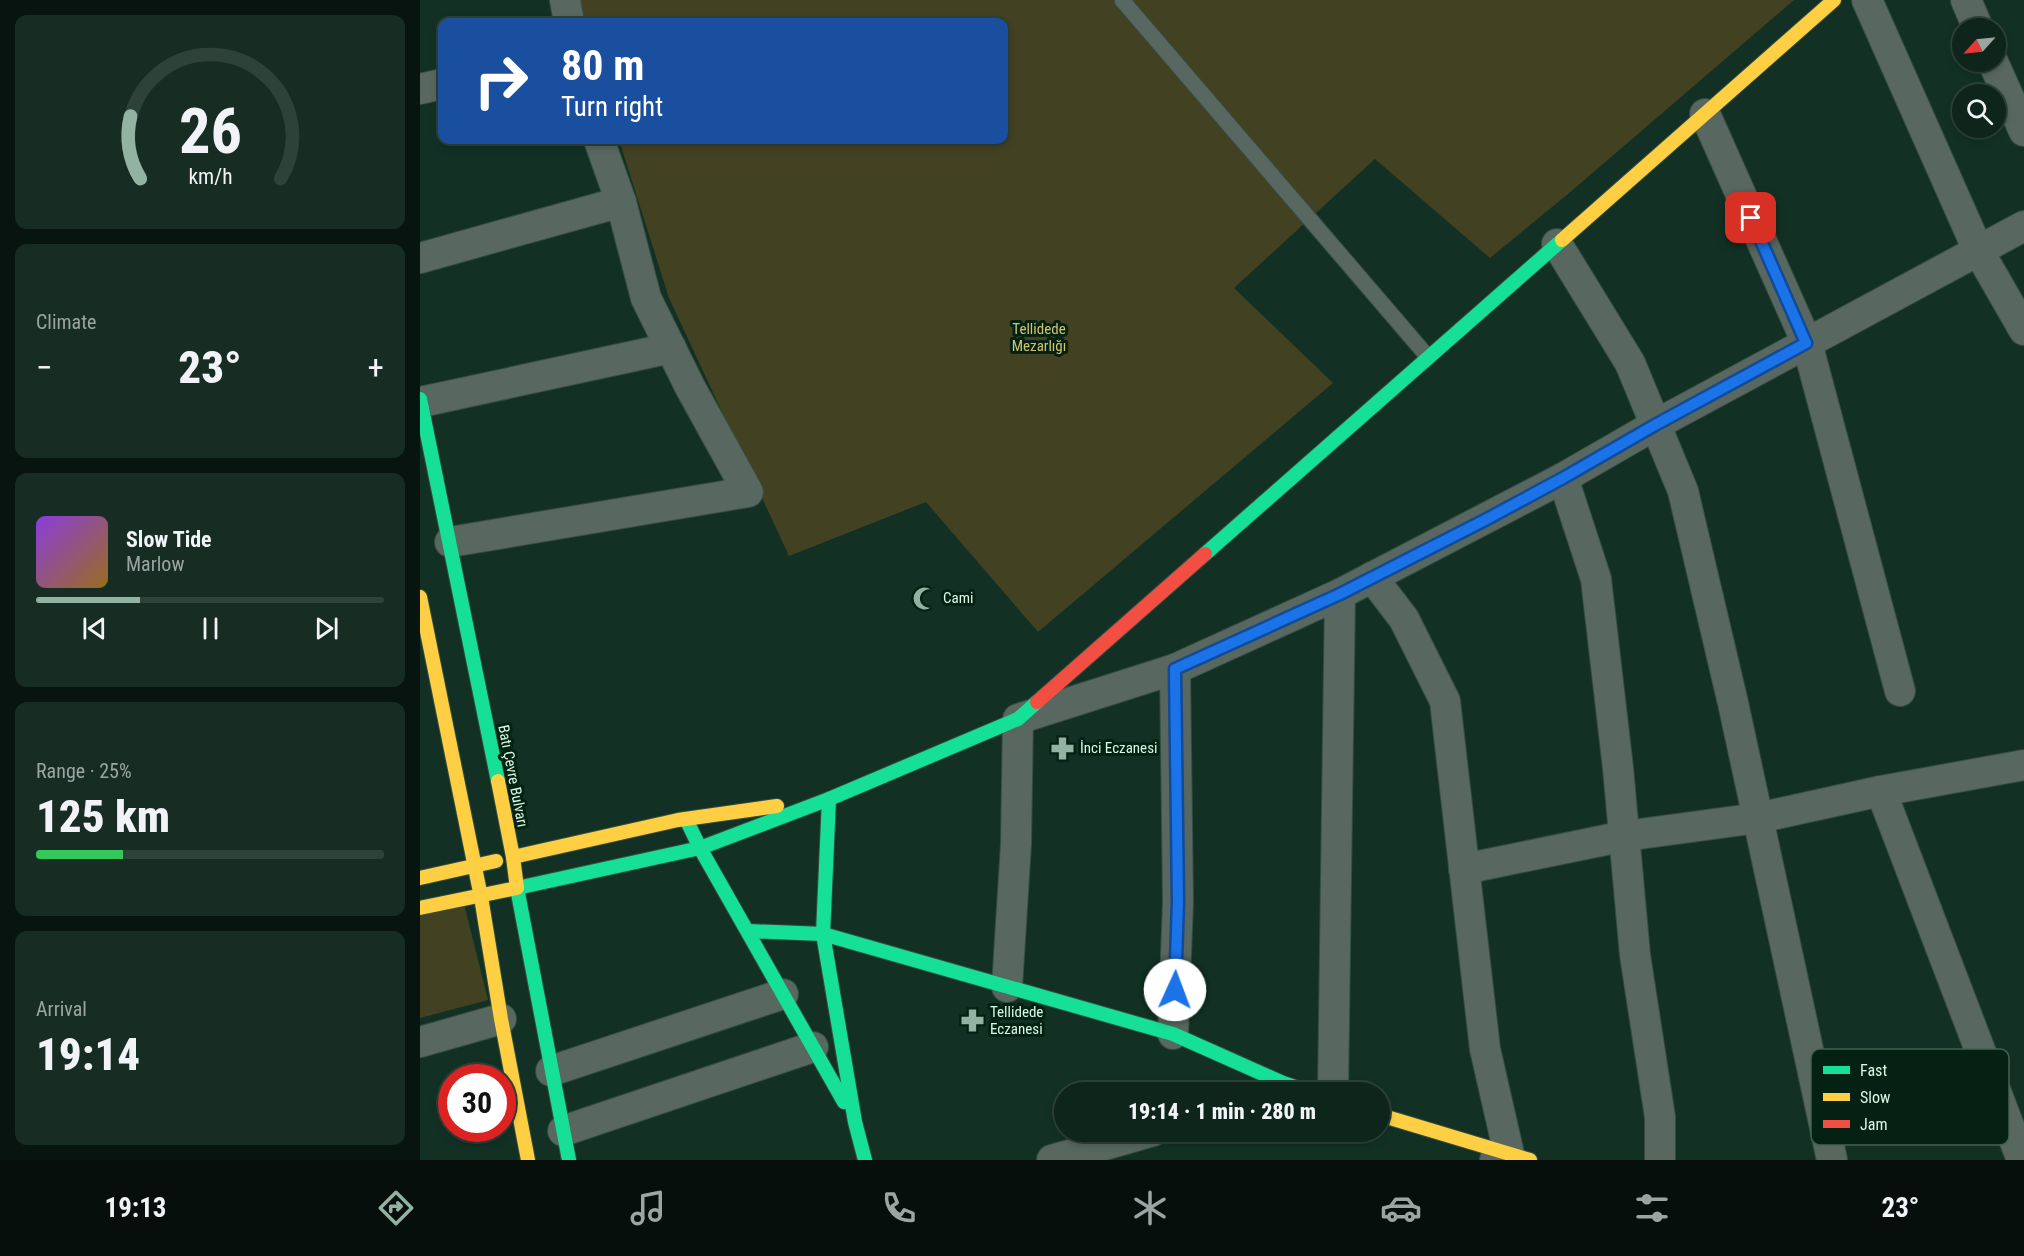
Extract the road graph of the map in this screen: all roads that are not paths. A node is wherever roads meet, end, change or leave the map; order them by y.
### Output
1 (565, 0) edge
2 (1122, 0) edge
3 (1834, 0) edge
4 (1867, 0) edge
5 (1966, 0) edge
6 (568, 18) edge
7 (1974, 18) edge
8 (1997, 72) edge
9 (438, 85) edge
10 (420, 89) edge
11 (1705, 114) junction
12 (2024, 131) edge
13 (600, 144) edge
14 (621, 202) junction
15 (2024, 226) edge
16 (1557, 244) junction
17 (1978, 250) junction
18 (420, 258) edge
19 (2024, 330) edge
20 (1806, 343) junction
21 (671, 348) junction
22 (1428, 357) junction
23 (420, 400) edge
24 (1655, 425) junction
25 (1563, 478) junction
26 (450, 542) junction
27 (1372, 578) junction
28 (1340, 594) junction
29 (420, 597) edge
30 (1175, 669) junction
31 (1900, 691) dead end
32 (1018, 719) junction
33 (2024, 765) edge
34 (1881, 791) junction
35 (829, 799) junction
36 (1758, 818) junction
37 (686, 819) junction
38 (1625, 836) junction
39 (700, 848) junction
40 (513, 857) junction
41 (476, 867) junction
42 (1464, 869) junction
43 (420, 878) edge
44 (517, 888) junction
45 (481, 897) junction
46 (420, 908) edge
47 (748, 931) junction
48 (823, 934) junction
49 (1007, 987) junction
50 (783, 994) junction
51 (501, 1019) junction
52 (1173, 1034) junction
53 (420, 1042) edge
54 (813, 1047) junction
55 (1980, 1049) edge
56 (1811, 1063) edge
57 (551, 1071) junction
58 (1270, 1082) edge
59 (1333, 1082) edge
60 (1390, 1118) edge
61 (855, 1122) junction
62 (2009, 1126) edge
63 (1115, 1142) edge
64 (1829, 1145) edge
65 (566, 1146) edge
66 (1511, 1158) edge
67 (528, 1160) edge
68 (865, 1160) edge
69 (1052, 1160) edge
70 (1660, 1160) edge
71 (1832, 1160) edge
72 (2022, 1160) edge

1 - 6 street
2 - 22 lane
3 - 11 main road
4 - 17 street
5 - 7 street
8 - 12 street
9 - 10 street
11 - 16 main road
11 - 20 street
13 - 14 street
14 - 18 street
14 - 21 street
15 - 17 street
16 - 22 main road
16 - 24 street
17 - 19 street
17 - 20 street
20 - 24 street
20 - 31 street
21 - 23 street
21 - 26 street
22 - 32 main road
23 - 26 main road, Batı Çevre Bulvarı
24 - 25 street
24 - 36 street
25 - 27 street
25 - 38 street
26 - 40 main road, Batı Çevre Bulvarı
27 - 28 street
27 - 42 street
28 - 30 street
28 - 59 street
29 - 41 main road
30 - 32 street
30 - 52 street
32 - 35 main road
32 - 49 street
33 - 34 street
34 - 36 street
34 - 55 street
35 - 37 main road
35 - 39 main road
35 - 48 main road
36 - 38 street
36 - 56 street
37 - 39 main road
37 - 40 main road
38 - 42 street
38 - 70 street
39 - 44 main road
39 - 47 main road
40 - 41 main road
40 - 44 main road, Batı Çevre Bulvarı
41 - 43 main road
41 - 45 main road
42 - 66 street
44 - 45 main road
44 - 57 main road, Batı Çevre Bulvarı
45 - 46 main road
45 - 51 main road
47 - 48 main road
47 - 50 main road
48 - 49 main road
48 - 61 main road
49 - 52 main road
50 - 54 main road
50 - 57 street
51 - 53 street
51 - 67 main road
52 - 58 main road
54 - 61 main road
54 - 65 street
57 - 65 main road, Batı Çevre Bulvarı
60 - 66 main road
61 - 68 main road
62 - 72 street
63 - 69 street
64 - 71 street

